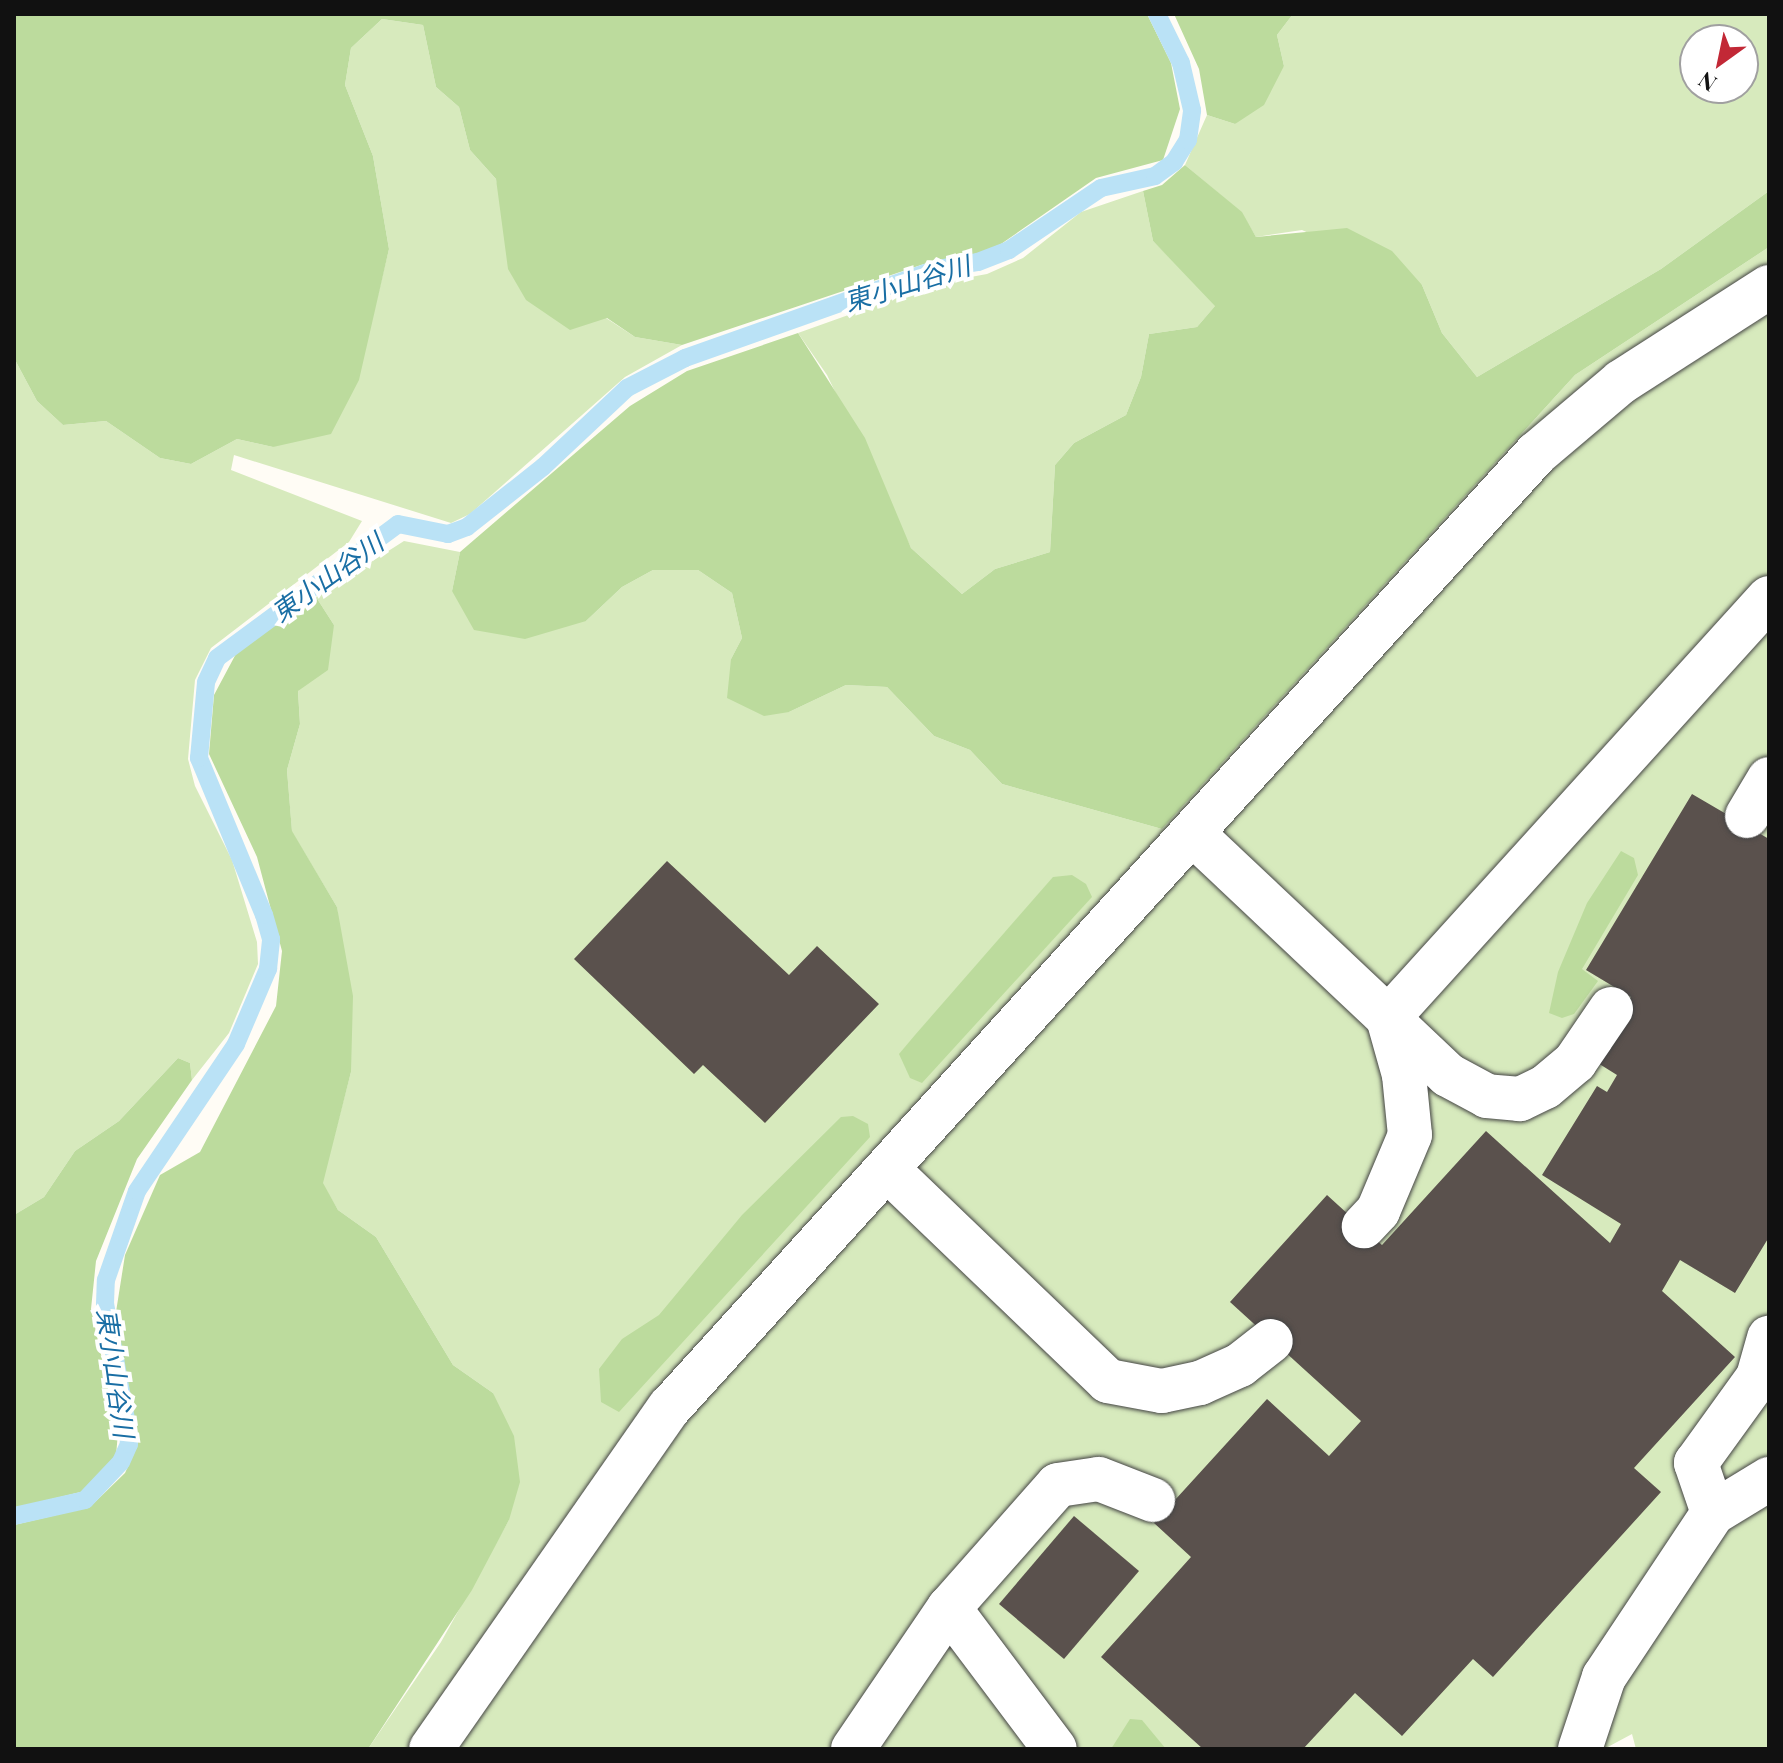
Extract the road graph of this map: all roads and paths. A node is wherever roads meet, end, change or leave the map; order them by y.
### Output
1 (1769, 287) edge
2 (1769, 598) edge
3 (1769, 779) edge
4 (1747, 816) dead end
5 (1192, 833) junction
6 (1611, 1009) dead end
7 (1388, 1018) junction
8 (887, 1169) junction
9 (1364, 1226) dead end
10 (1769, 1338) edge
11 (1271, 1341) dead end
12 (1769, 1479) edge
13 (1153, 1500) dead end
14 (1713, 1513) junction
15 (949, 1608) junction
16 (1579, 1747) edge
17 (431, 1749) edge
18 (853, 1749) edge
19 (1055, 1749) edge

1 - 5 street
2 - 7 street
3 - 4 street
5 - 7 street
5 - 8 street
6 - 7 street
7 - 9 street
8 - 11 street
8 - 17 street
10 - 14 street
12 - 14 street
13 - 15 street
14 - 16 street
15 - 18 street
15 - 19 street

